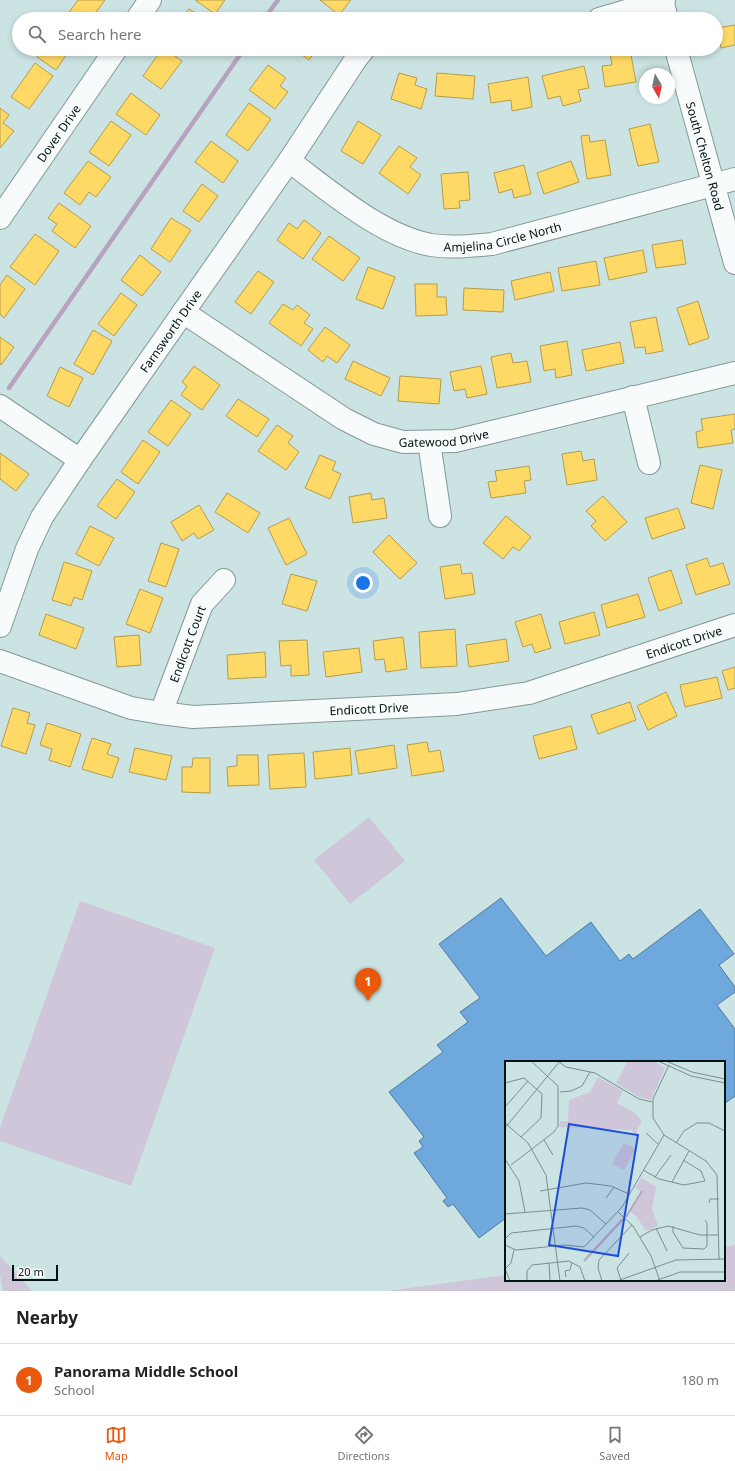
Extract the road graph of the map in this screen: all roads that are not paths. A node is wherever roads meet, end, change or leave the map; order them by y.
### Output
1 (150, 0) edge
2 (664, 5) edge
3 (142, 12) edge
4 (632, 12) edge
5 (111, 56) edge
6 (358, 56) edge
7 (678, 56) edge
8 (289, 161) junction
9 (735, 179) edge
10 (713, 185) junction
11 (0, 218) edge
12 (735, 263) edge
13 (183, 312) junction
14 (735, 373) edge
15 (633, 397) junction
16 (0, 406) edge
17 (429, 442) junction
18 (80, 460) junction
19 (649, 463) dead end
20 (440, 516) dead end
21 (224, 580) dead end
22 (735, 625) edge
23 (0, 626) edge
24 (0, 661) edge
25 (161, 713) junction

1 - 3 street
2 - 4 street
5 - 11 street, Dover Drive
6 - 8 street, Farnsworth Drive
7 - 10 street, South Chelton Road
8 - 10 street, Amjelina Circle North
8 - 13 street, Farnsworth Drive
9 - 10 street, Amjelina Circle North
10 - 12 street, South Chelton Road
13 - 17 street, Gatewood Drive
13 - 18 street, Farnsworth Drive
14 - 15 street, Gatewood Drive
15 - 17 street, Gatewood Drive
15 - 19 street
16 - 18 street
17 - 20 street
18 - 23 street, Farnsworth Drive
21 - 25 street, Endicott Court
22 - 25 street, Endicott Drive
24 - 25 street, Endicott Drive

